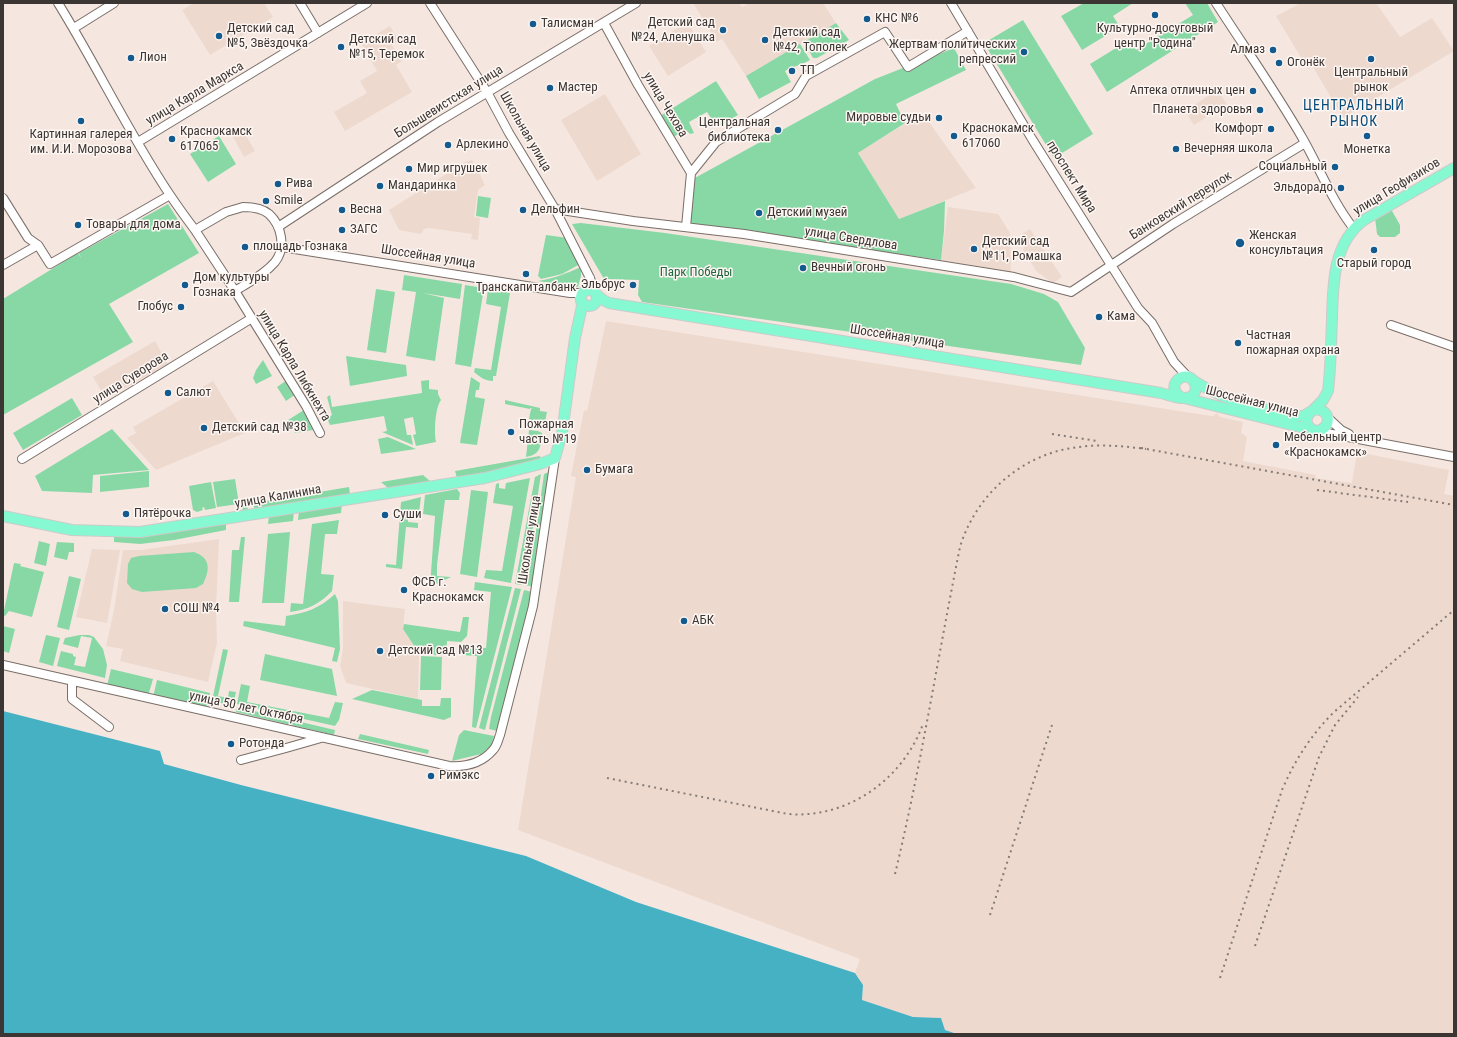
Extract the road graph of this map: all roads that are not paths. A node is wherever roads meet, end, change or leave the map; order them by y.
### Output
1 (58, 3) edge
2 (114, 3) edge
3 (300, 3) edge
4 (367, 3) edge
5 (430, 3) edge
6 (636, 3) edge
7 (951, 3) edge
8 (1216, 3) edge
9 (604, 23) junction
10 (74, 28) junction
11 (968, 31) junction
12 (318, 33) junction
13 (487, 92) junction
14 (138, 142) junction
15 (1305, 143) junction
16 (1454, 168) edge
17 (691, 173) junction
18 (170, 195) junction
19 (3, 198) edge
20 (555, 209) junction
21 (686, 227) junction
22 (278, 228) junction
23 (1354, 229) junction
24 (195, 230) junction
25 (38, 245) junction
26 (282, 247) junction
27 (1111, 264) junction
28 (3, 265) edge
29 (590, 278) junction
30 (235, 290) junction
31 (1071, 292) joint
32 (595, 293) junction
33 (582, 297) junction
34 (609, 303) junction
35 (592, 306) junction
36 (580, 317) junction
37 (252, 318) junction
38 (1391, 324) dead end
39 (1454, 347) edge
40 (1174, 362) junction
41 (1191, 379) junction
42 (1176, 383) junction
43 (1328, 391) junction
44 (1161, 393) junction
45 (1182, 398) junction
46 (1311, 411) junction
47 (1327, 417) junction
48 (1314, 430) junction
49 (320, 433) dead end
50 (1358, 439) junction
51 (555, 458) junction
52 (1454, 458) edge
53 (22, 459) dead end
54 (3, 516) edge
55 (3, 665) edge
56 (72, 681) junction
57 (109, 727) dead end
58 (323, 737) junction
59 (483, 759) joint
60 (241, 760) dead end

1 - 10 street
2 - 10 street
3 - 12 street
4 - 12 street, улица Карла Маркса
5 - 13 street, Школьная улица
6 - 9 street, Большевистская улица
7 - 11 street, проспект Мира
8 - 15 street
9 - 13 street, Большевистская улица
9 - 17 street, улица Чехова
10 - 14 street
11 - 17 street
11 - 27 street, проспект Мира
12 - 14 street, улица Карла Маркса
13 - 20 street, Школьная улица
13 - 22 street, Большевистская улица
14 - 18 street
15 - 23 street
15 - 27 street, Банковский переулок
16 - 23 main road, улица Геофизиков
17 - 21 street
18 - 24 street
18 - 25 street
19 - 25 street
20 - 21 street, улица Свердлова
20 - 29 street, Школьная улица
21 - 31 street, улица Свердлова
22 - 24 street
22 - 26 street
23 - 43 main road, улица Геофизиков
24 - 30 street
25 - 28 street
26 - 30 street
26 - 33 street, Шоссейная улица
27 - 31 street, Банковский переулок
27 - 40 street, проспект Мира
29 - 32 street, Школьная улица
29 - 33 street
30 - 37 street, улица Карла Либкнехта
32 - 33 main road
32 - 34 main road
32 - 35 main road
33 - 35 main road
33 - 36 main road, Школьная улица
34 - 35 main road
34 - 44 main road, Шоссейная улица
35 - 36 main road
36 - 51 main road, Школьная улица
37 - 49 street, улица Карла Либкнехта
37 - 53 street, улица Суворова
38 - 39 street
40 - 41 street, проспект Мира
40 - 42 street, проспект Мира
41 - 42 main road
41 - 45 main road
41 - 46 main road, Шоссейная улица
42 - 44 main road
42 - 45 main road
43 - 46 main road
43 - 47 main road, улица Геофизиков
44 - 45 main road, Шоссейная улица
45 - 48 main road, Шоссейная улица
46 - 47 main road
46 - 48 main road
47 - 48 main road
47 - 50 street, Шоссейная улица
48 - 50 street, Шоссейная улица
50 - 52 street, Шоссейная улица
51 - 54 main road, улица Калинина
51 - 59 street, Школьная улица
55 - 56 street, улица 50 лет Октября
56 - 57 street
56 - 58 street, улица 50 лет Октября
58 - 59 street, улица 50 лет Октября
58 - 60 street

